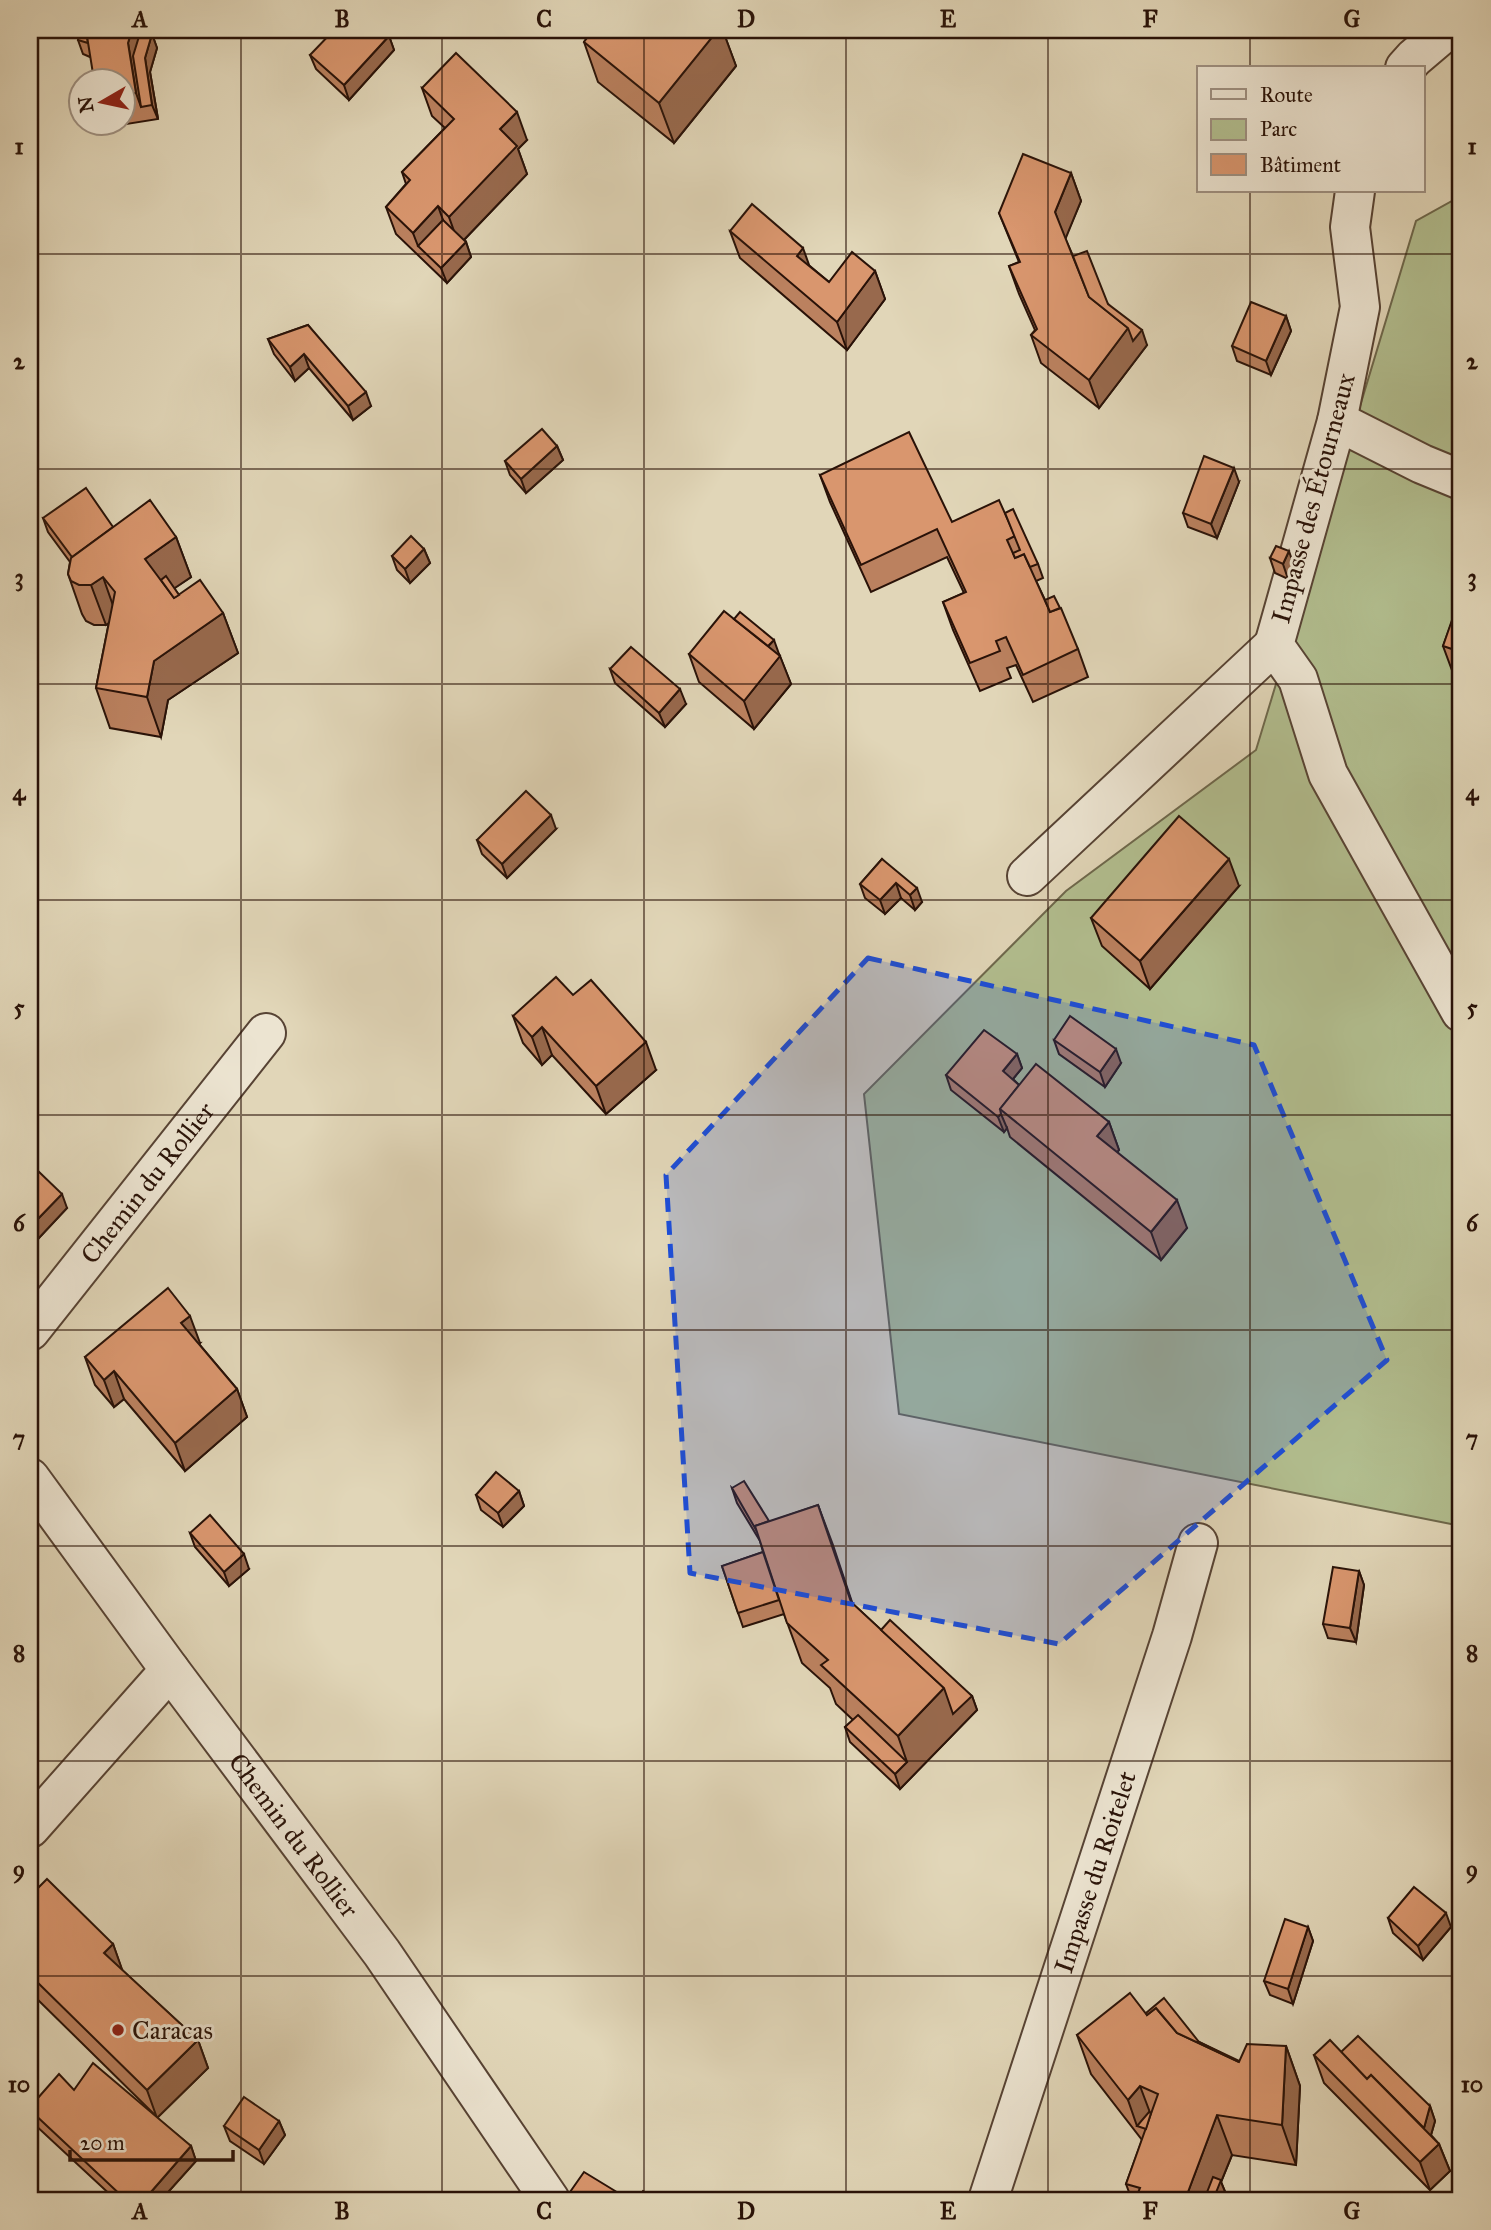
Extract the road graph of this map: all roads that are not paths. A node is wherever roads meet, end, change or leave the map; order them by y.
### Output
1 (1447, 30) edge
2 (1407, 66) edge
3 (1355, 192) edge
4 (1337, 421) junction
5 (1461, 480) edge
6 (1274, 645) junction
7 (1027, 876) dead end
8 (1461, 1012) edge
9 (266, 1033) dead end
10 (30, 1331) edge
11 (30, 1478) edge
12 (1198, 1543) dead end
13 (170, 1670) junction
14 (30, 1828) edge
15 (550, 2200) edge
16 (988, 2200) edge

1 - 2 street
3 - 4 street, Impasse des Étourneaux
4 - 5 street
4 - 6 street, Impasse des Étourneaux
6 - 7 street
6 - 8 street, Impasse des Étourneaux
9 - 10 street, Chemin du Rollier
11 - 13 street, Chemin du Rollier
12 - 16 street, Impasse du Roitelet
13 - 14 street
13 - 15 street, Chemin du Rollier

